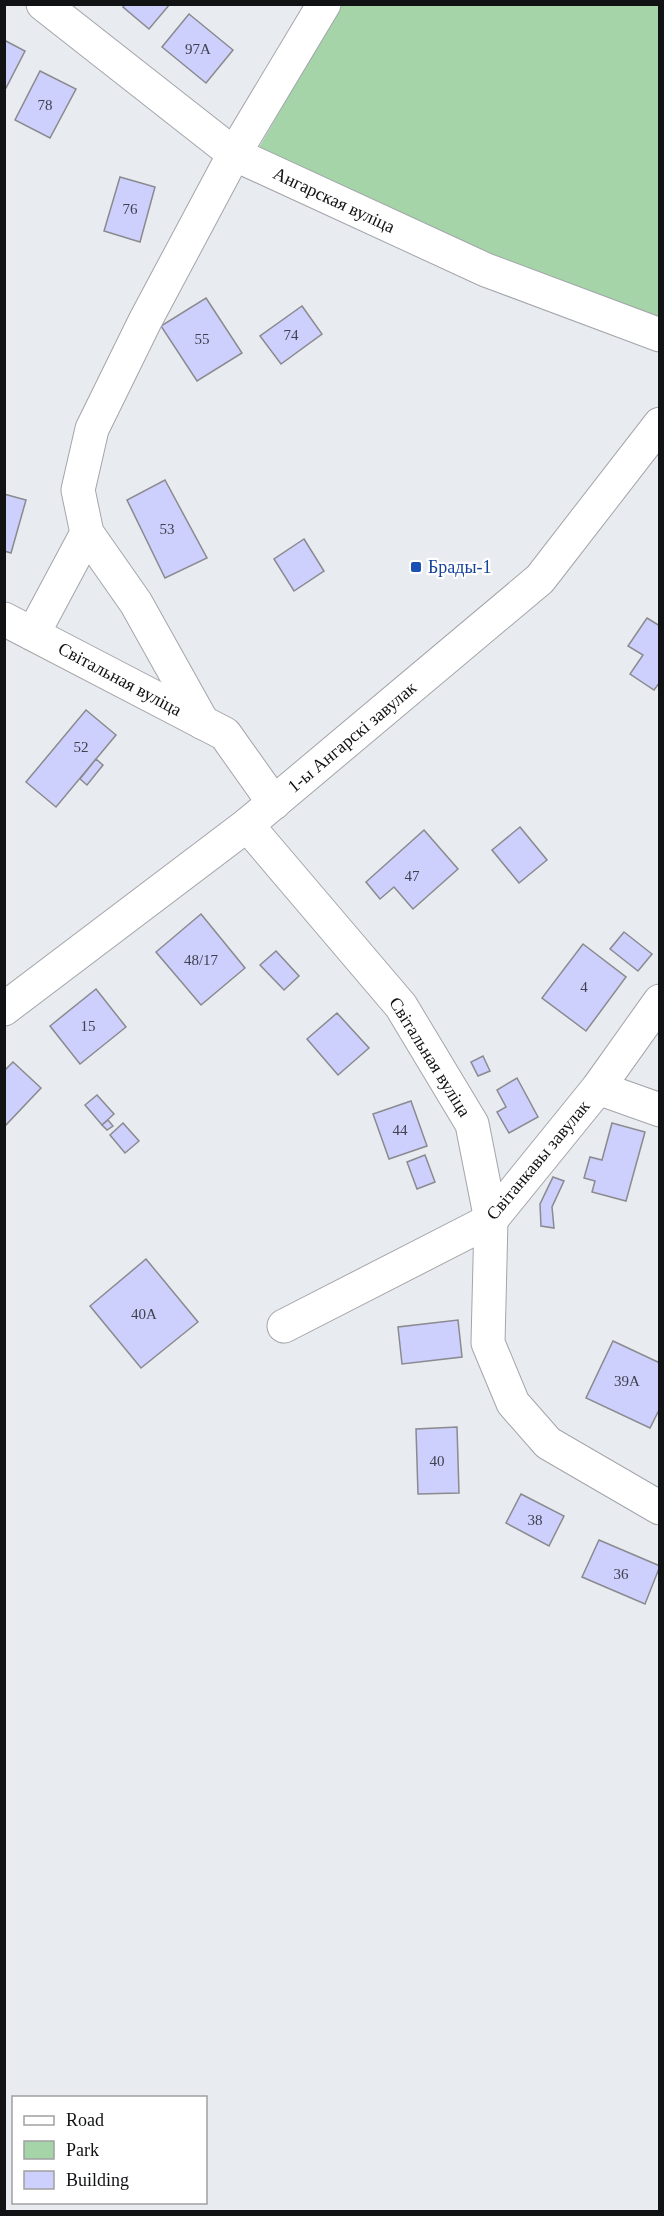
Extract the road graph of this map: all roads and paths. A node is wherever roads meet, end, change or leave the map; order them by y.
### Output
1 (43, 4) edge
2 (324, 4) edge
3 (234, 154) junction
4 (660, 335) edge
5 (660, 424) edge
6 (87, 533) junction
7 (4, 619) edge
8 (33, 634) junction
9 (203, 723) junction
10 (274, 803) junction
11 (247, 825) junction
12 (660, 1001) edge
13 (4, 1009) edge
14 (598, 1088) junction
15 (660, 1110) edge
16 (491, 1220) junction
17 (284, 1326) dead end
18 (660, 1508) edge

1 - 3 street, Ангарская вуліца
2 - 3 street
3 - 4 street, Ангарская вуліца
3 - 6 street
5 - 10 street, 1-ы Ангарскі завулак
6 - 8 street
6 - 9 street
7 - 8 street, Світальная вуліца
8 - 9 street, Світальная вуліца
9 - 10 street, Світальная вуліца
10 - 11 street, 1-ы Ангарскі завулак
11 - 13 street, 1-ы Ангарскі завулак
11 - 16 street, Світальная вуліца
12 - 14 street, Світанкавы завулак
14 - 15 street
14 - 16 street, Світанкавы завулак
16 - 17 street, Світанкавы завулак
16 - 18 street, Світальная вуліца

